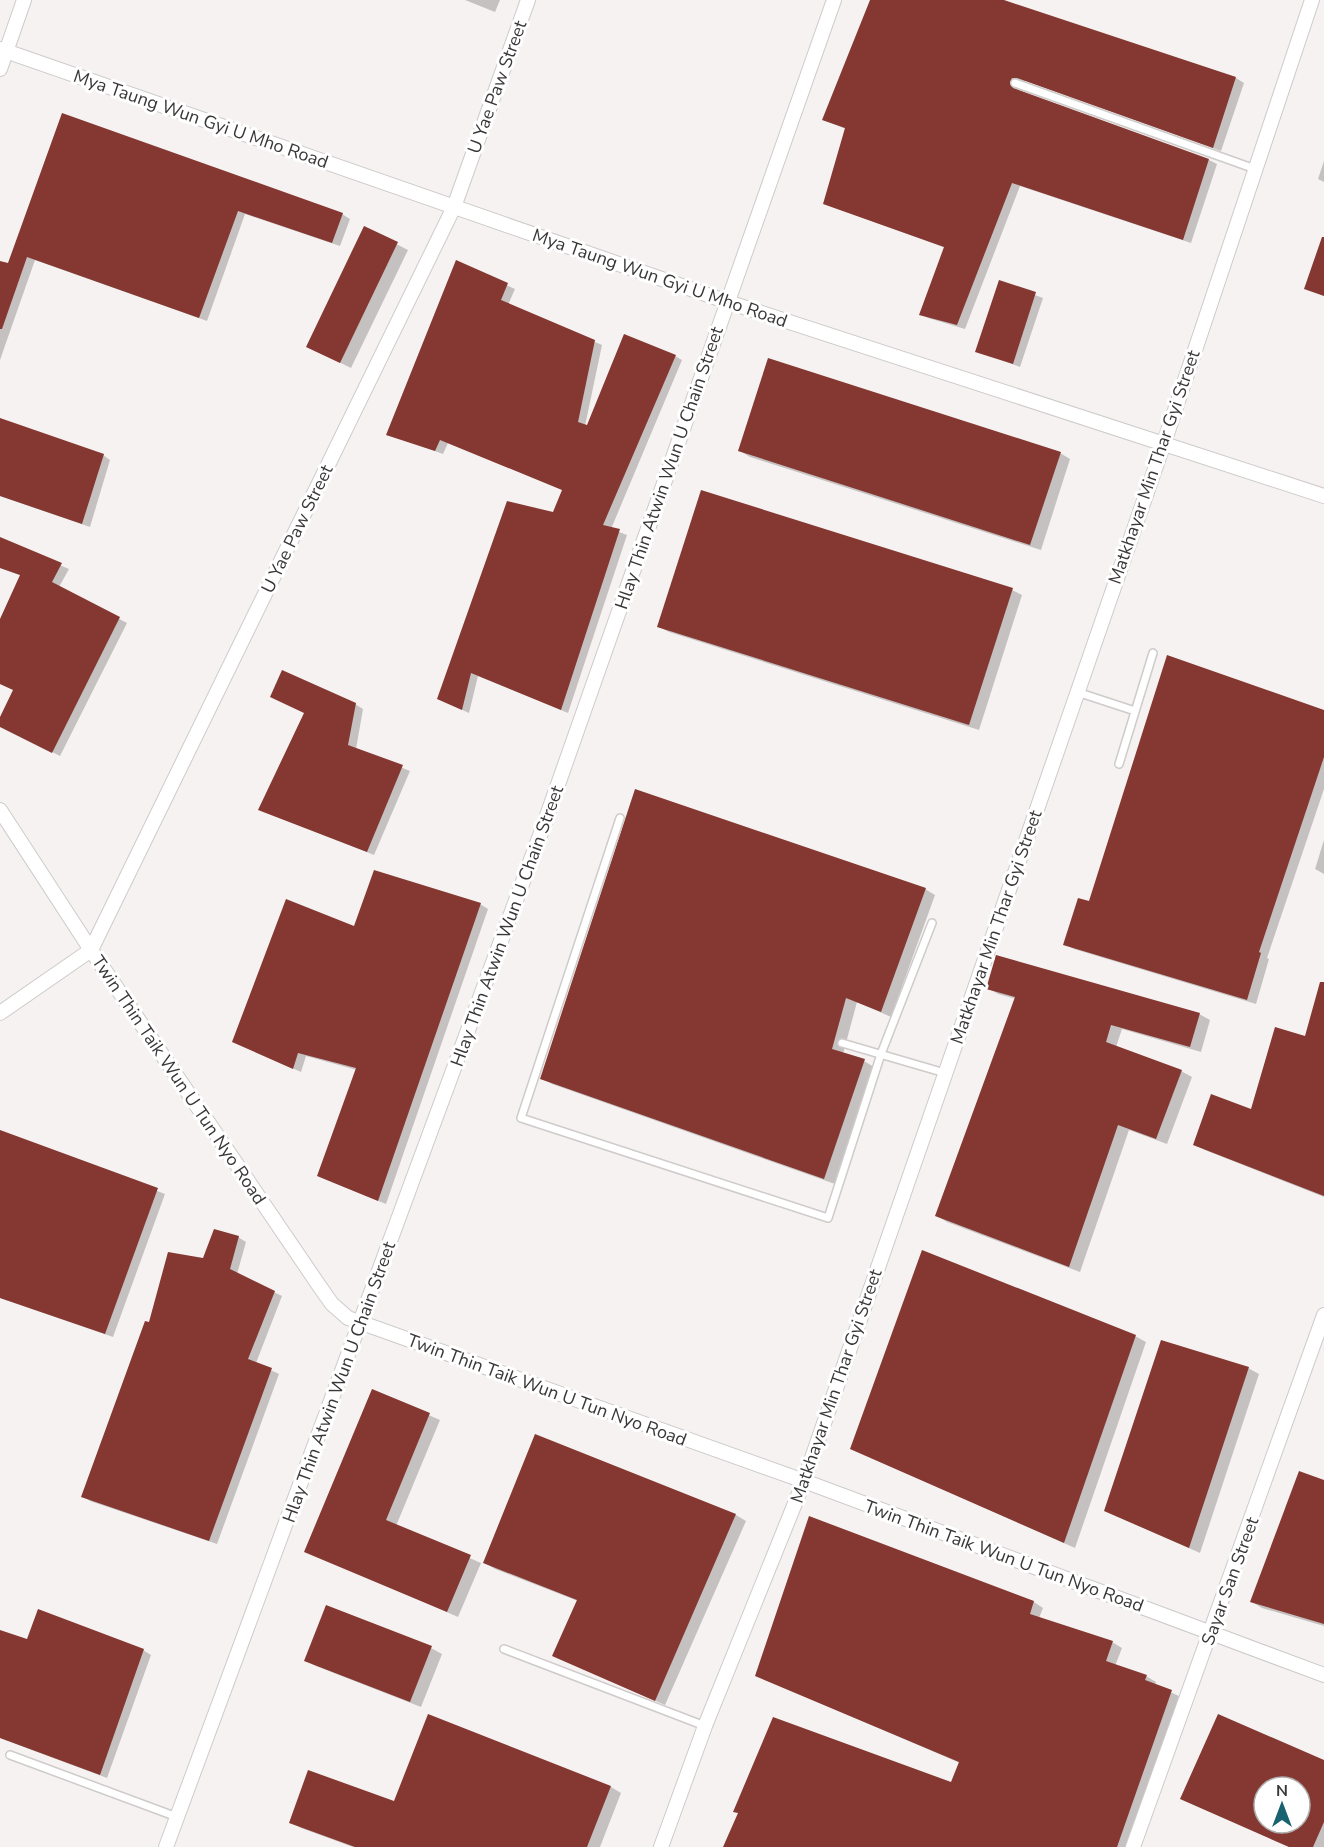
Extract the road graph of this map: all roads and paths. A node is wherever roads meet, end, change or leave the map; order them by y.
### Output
1 (24, 0) edge
2 (528, 0) edge
3 (834, 0) edge
4 (1312, 0) edge
5 (3, 50) edge
6 (0, 69) edge
7 (1015, 82) dead end
8 (1255, 169) junction
9 (454, 207) junction
10 (728, 302) junction
11 (1164, 443) junction
12 (1324, 496) edge
13 (1153, 653) dead end
14 (1077, 692) junction
15 (1135, 711) junction
16 (1119, 764) dead end
17 (1, 814) edge
18 (620, 818) dead end
19 (932, 923) dead end
20 (91, 950) junction
21 (0, 1012) edge
22 (842, 1043) dead end
23 (881, 1054) junction
24 (945, 1073) junction
25 (1324, 1315) edge
26 (361, 1323) junction
27 (804, 1481) junction
28 (1211, 1633) junction
29 (504, 1649) dead end
30 (1324, 1675) edge
31 (705, 1726) junction
32 (10, 1755) dead end
33 (177, 1817) junction
34 (166, 1847) edge
35 (661, 1847) edge
36 (1133, 1847) edge

1 - 5 street
2 - 9 street, U Yae Paw Street
3 - 10 street, Hlay Thin Atwin Wun U Chain Street
4 - 8 street, Matkhayar Min Thar Gyi Street
5 - 6 street
5 - 9 street, Mya Taung Wun Gyi U Mho Road
7 - 8 lane
8 - 11 street, Matkhayar Min Thar Gyi Street
9 - 10 street, Mya Taung Wun Gyi U Mho Road
9 - 20 street, U Yae Paw Street
10 - 11 street, Mya Taung Wun Gyi U Mho Road
10 - 26 street, Hlay Thin Atwin Wun U Chain Street
11 - 12 street, Mya Taung Wun Gyi U Mho Road
11 - 14 street, Matkhayar Min Thar Gyi Street
13 - 15 lane
14 - 15 lane
14 - 24 street, Matkhayar Min Thar Gyi Street
15 - 16 lane
17 - 20 street, Twin Thin Taik Wun U Tun Nyo Road
18 - 23 lane
19 - 23 lane
20 - 21 street, U Yae Paw Street
20 - 26 street, Twin Thin Taik Wun U Tun Nyo Road
22 - 23 lane
23 - 24 lane
24 - 27 street, Matkhayar Min Thar Gyi Street
25 - 28 street, Sayar San Street
26 - 27 street, Twin Thin Taik Wun U Tun Nyo Road
26 - 33 street, Hlay Thin Atwin Wun U Chain Street
27 - 28 street, Twin Thin Taik Wun U Tun Nyo Road
27 - 31 street, Matkhayar Min Thar Gyi Street
28 - 30 street, Twin Thin Taik Wun U Tun Nyo Road
28 - 36 street, Sayar San Street
29 - 31 lane
31 - 35 street, Matkhayar Min Thar Gyi Street
32 - 33 lane
33 - 34 street, Hlay Thin Atwin Wun U Chain Street

